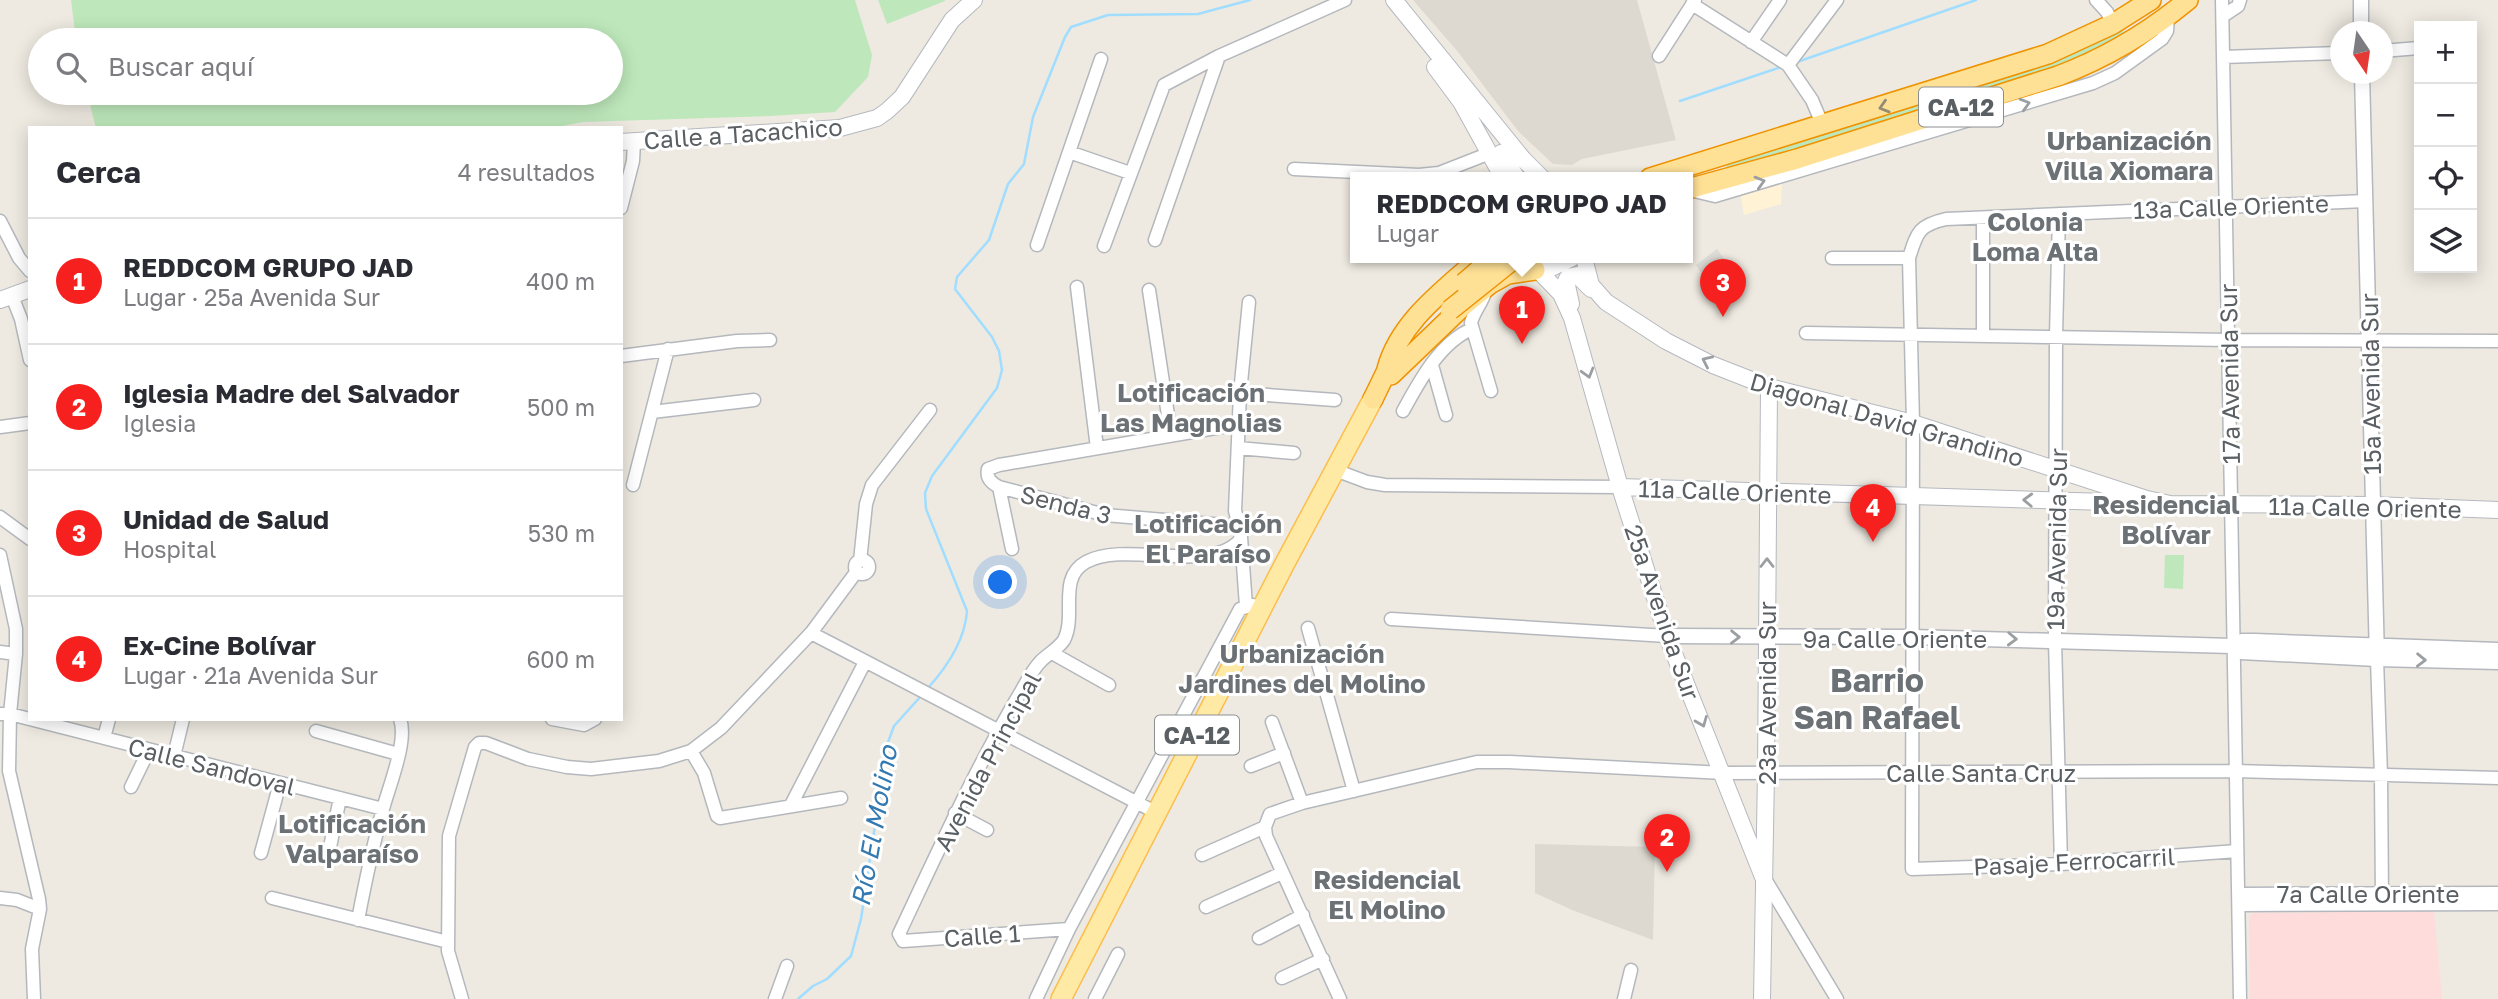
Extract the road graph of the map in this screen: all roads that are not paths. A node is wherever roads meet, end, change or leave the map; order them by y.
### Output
1 (974, 0) edge
2 (1345, 0) edge
3 (1381, 0) edge
4 (1394, 0) edge
5 (1780, 0) edge
6 (1838, 0) edge
7 (2096, 0) edge
8 (2151, 0) edge
9 (2188, 0) edge
10 (2222, 0) edge
11 (2239, 0) edge
12 (2361, 0) edge
13 (1694, 2) edge
14 (2165, 9) edge
15 (2223, 16) junction
16 (2361, 21) edge
17 (2113, 24) junction
18 (1751, 42) junction
19 (2414, 48) edge
20 (2393, 50) edge
21 (2330, 52) edge
22 (1659, 55) dead end
23 (1219, 56) junction
24 (2223, 57) junction
25 (1101, 59) dead end
26 (1788, 65) junction
27 (2081, 67) junction
28 (2362, 84) edge
29 (1461, 102) junction
30 (1823, 126) junction
31 (628, 142) edge
32 (1069, 152) junction
33 (1490, 153) junction
34 (1734, 153) junction
35 (1294, 169) dead end
36 (1356, 172) edge
37 (1442, 172) edge
38 (1500, 172) edge
39 (1513, 172) edge
40 (1536, 172) edge
41 (1670, 172) edge
42 (1680, 172) edge
43 (1129, 173) junction
44 (1693, 190) edge
45 (1693, 191) edge
46 (623, 201) edge
47 (2365, 201) junction
48 (2227, 206) junction
49 (2059, 214) junction
50 (1983, 218) junction
51 (0, 221) edge
52 (1155, 240) dead end
53 (1037, 245) dead end
54 (1104, 246) dead end
55 (1832, 258) dead end
56 (1909, 258) junction
57 (1476, 263) edge
58 (1488, 263) edge
59 (1507, 263) edge
60 (1520, 263) edge
61 (1563, 263) edge
62 (1585, 263) edge
63 (28, 269) edge
64 (1537, 270) junction
65 (1563, 283) dead end
66 (1077, 287) dead end
67 (1487, 287) junction
68 (28, 290) edge
69 (1149, 290) dead end
70 (6, 298) edge
71 (1249, 302) dead end
72 (1450, 302) junction
73 (1606, 302) junction
74 (1574, 323) junction
75 (1472, 329) junction
76 (1806, 333) dead end
77 (1910, 334) junction
78 (1983, 335) junction
79 (2056, 336) junction
80 (771, 340) dead end
81 (2228, 340) junction
82 (2369, 341) junction
83 (2498, 341) edge
84 (668, 349) junction
85 (28, 351) edge
86 (623, 356) edge
87 (1432, 365) junction
88 (1769, 387) junction
89 (1491, 391) dead end
90 (1240, 393) junction
91 (1373, 399) joint
92 (754, 400) dead end
93 (1335, 400) dead end
94 (930, 410) dead end
95 (1402, 411) dead end
96 (652, 412) junction
97 (1447, 415) dead end
98 (28, 423) edge
99 (1913, 423) junction
100 (1239, 424) junction
101 (0, 427) edge
102 (1171, 435) junction
103 (1097, 448) junction
104 (1238, 448) junction
105 (1294, 453) dead end
106 (2057, 470) junction
107 (1339, 472) junction
108 (633, 485) dead end
109 (999, 487) junction
110 (1620, 487) junction
111 (1768, 493) junction
112 (1913, 496) junction
113 (2057, 501) junction
114 (2170, 504) junction
115 (2373, 505) junction
116 (2232, 506) junction
117 (2498, 510) edge
118 (0, 517) edge
119 (1240, 534) junction
120 (28, 537) edge
121 (1012, 549) dead end
122 (0, 555) edge
123 (1254, 606) junction
124 (1391, 619) dead end
125 (1308, 628) dead end
126 (811, 633) junction
127 (1667, 636) junction
128 (1912, 637) junction
129 (1767, 638) junction
130 (2055, 641) junction
131 (2232, 646) junction
132 (2498, 650) edge
133 (0, 652) edge
134 (1052, 653) junction
135 (2377, 653) junction
136 (16, 654) junction
137 (865, 662) junction
138 (2498, 662) edge
139 (1109, 685) dead end
140 (5, 714) edge
141 (28, 720) edge
142 (34, 721) edge
143 (108, 721) edge
144 (183, 721) edge
145 (400, 721) edge
146 (562, 721) edge
147 (590, 721) edge
148 (1272, 722) dead end
149 (998, 730) junction
150 (316, 731) dead end
151 (104, 738) junction
152 (149, 750) junction
153 (691, 751) junction
154 (1284, 753) junction
155 (398, 754) junction
156 (174, 756) junction
157 (1251, 766) dead end
158 (5, 770) edge
159 (2059, 771) junction
160 (2235, 771) junction
161 (1913, 772) junction
162 (1724, 773) junction
163 (1766, 773) junction
164 (2381, 776) junction
165 (2498, 778) edge
166 (280, 783) junction
167 (131, 787) dead end
168 (1354, 791) junction
169 (340, 798) junction
170 (841, 798) dead end
171 (1136, 802) junction
172 (1302, 803) junction
173 (791, 805) junction
174 (383, 809) junction
175 (955, 813) junction
176 (1157, 813) junction
177 (1265, 827) junction
178 (987, 830) dead end
179 (330, 848) dead end
180 (2237, 851) junction
181 (261, 853) dead end
182 (1202, 855) dead end
183 (2061, 864) junction
184 (1282, 873) junction
185 (1763, 877) junction
186 (2498, 893) edge
187 (0, 898) edge
188 (272, 898) dead end
189 (2239, 899) junction
190 (2382, 899) junction
191 (2498, 904) edge
192 (1206, 907) dead end
193 (40, 909) junction
194 (1303, 915) junction
195 (358, 920) junction
196 (1069, 929) junction
197 (899, 934) joint
198 (1259, 938) dead end
199 (448, 942) junction
200 (1118, 954) dead end
201 (1323, 959) junction
202 (787, 966) dead end
203 (1050, 968) junction
204 (1631, 970) dead end
205 (1074, 974) junction
206 (1282, 978) dead end
207 (34, 999) edge
208 (462, 999) edge
209 (775, 999) edge
210 (1036, 999) edge
211 (1061, 999) edge
212 (1095, 999) edge
213 (1340, 999) edge
214 (1624, 999) edge
215 (1762, 999) edge
216 (1837, 999) edge
217 (2239, 999) edge

1 - 31 main road, Calle a Tacachico
2 - 23 street
3 - 29 main road
4 - 40 main road
5 - 18 street
6 - 26 street
7 - 17 street
8 - 17 highway, CA-12
9 - 14 highway
10 - 15 street, 17a Avenida Sur
11 - 15 street
12 - 16 street
13 - 18 street
13 - 22 street
14 - 27 highway, CA-12
45 -> 14 street
15 - 24 street, 17a Avenida Sur
17 - 27 highway
17 -> 30 highway, CA-12
18 - 26 street
19 - 20 street
21 - 24 street
23 - 43 street
23 - 52 street
24 - 48 street, 17a Avenida Sur
25 - 32 street
26 - 30 street
27 - 44 highway, CA-12
28 - 47 street, 15a Avenida Sur
29 - 33 main road
29 - 39 main road
30 - 34 highway, CA-12
31 - 46 street
32 - 43 street
32 - 53 street
33 - 37 street
33 - 38 main road
34 - 41 highway, CA-12
34 - 42 highway
35 - 36 street
43 - 54 street
47 - 48 street, 13a Calle Oriente
47 - 82 street, 15a Avenida Sur
48 - 49 street, 13a Calle Oriente
48 - 81 street, 17a Avenida Sur
49 - 50 street, 13a Calle Oriente
49 - 79 street, 19a Avenida Sur
50 - 56 street, 13a Calle Oriente
50 - 78 street
51 - 63 street
55 - 56 street
56 - 77 street
57 - 72 highway
58 - 72 highway, bridge
59 - 72 highway, bridge
60 - 64 main road
61 - 64 main road
62 - 73 main road, Diagonal David Grandino
64 - 67 highway
64 - 74 main road, 25a Avenida Sur
65 - 74 main road
66 - 103 street
67 - 72 highway
67 - 75 street
68 - 70 main road
69 - 102 street
70 - 85 street
71 - 90 street
72 - 91 highway
73 - 74 main road
88 -> 73 main road, Diagonal David Grandino
74 -> 110 main road, 25a Avenida Sur
75 - 87 street
75 - 89 street
76 - 77 street
77 - 78 street
77 - 99 street
78 - 79 street
79 - 81 street
79 - 106 street, 19a Avenida Sur
80 - 84 street
81 - 82 street
81 - 116 street, 17a Avenida Sur
82 - 83 street
82 - 115 street, 15a Avenida Sur
84 - 86 street
84 - 96 street
87 - 95 street
87 - 97 street
88 - 99 main road, Diagonal David Grandino
88 - 111 main road, 23a Avenida Sur
90 - 93 street
90 - 100 street
91 - 107 main road, CA-12
92 - 96 street
94 - 126 street
96 - 108 street
98 - 101 street
99 - 106 main road, Diagonal David Grandino
99 - 112 street
100 - 102 street
100 - 104 street
102 - 103 street
103 - 109 street, Senda 3
104 - 105 street
104 - 119 street
106 - 113 street, 19a Avenida Sur
106 - 114 main road, Diagonal David Grandino
107 - 110 street, 11a Calle Oriente
107 - 123 main road, CA-12
109 - 119 street, Senda 3
109 - 121 street
110 - 111 main road, 11a Calle Oriente
110 - 127 main road, 25a Avenida Sur
111 - 112 main road, 11a Calle Oriente
129 -> 111 main road, 23a Avenida Sur
113 -> 112 main road, 11a Calle Oriente
112 - 128 street
113 - 114 main road, 11a Calle Oriente
113 - 130 street, 19a Avenida Sur
114 - 116 main road, Diagonal David Grandino
115 - 116 main road, 11a Calle Oriente
115 - 117 main road, 11a Calle Oriente
115 - 135 street, 15a Avenida Sur
116 - 131 street, 17a Avenida Sur
118 - 120 street
119 - 123 street
119 - 134 street, Avenida Principal
122 - 136 street
123 - 171 street
123 - 176 main road, CA-12
124 - 127 street, 9a Calle Oriente
125 - 168 street
126 - 137 street
126 - 153 street
127 -> 129 street, 9a Calle Oriente
127 -> 162 main road, 25a Avenida Sur
128 - 129 street, 9a Calle Oriente
128 -> 130 street, 9a Calle Oriente
128 - 161 street
129 - 163 main road, 23a Avenida Sur
130 - 131 street, 9a Calle Oriente
130 - 159 street, 19a Avenida Sur
131 - 135 street, 9a Calle Oriente
131 - 160 street, 17a Avenida Sur
132 - 135 street, 9a Calle Oriente
133 - 136 street
134 - 139 street
134 - 149 street, Avenida Principal
135 -> 138 street, 9a Calle Oriente
135 - 164 street, 15a Avenida Sur
136 - 140 street
137 - 149 street
137 - 173 street
140 - 141 street, Calle Sandoval
140 - 158 street
142 - 151 street, Calle Sandoval
143 - 151 street
144 - 156 street
145 - 155 street
146 - 147 street
148 - 154 street
149 - 171 street
149 - 175 street, Avenida Principal
150 - 155 street
151 - 152 street, Calle Sandoval
152 - 156 street, Calle Sandoval
152 - 167 street
153 - 173 street
153 - 199 street
154 - 157 street
154 - 172 street
155 - 174 street
156 - 166 street, Calle Sandoval
158 - 193 street
159 - 160 street, Calle Santa Cruz
159 - 161 street, Calle Santa Cruz
159 - 183 street, 19a Avenida Sur
160 - 164 street, Calle Santa Cruz
160 - 180 street, 17a Avenida Sur
161 - 163 street, Calle Santa Cruz
161 - 183 street, Pasaje Ferrocarril
162 - 163 street, Calle Santa Cruz
162 - 168 street, Calle Santa Cruz
162 - 185 main road, 25a Avenida Sur
163 - 185 main road, 23a Avenida Sur
164 - 165 street, Calle Santa Cruz
164 - 190 street, 15a Avenida Sur
166 - 169 street, Calle Sandoval
166 - 181 street
168 - 172 street, Calle Santa Cruz
169 - 174 street, Calle Sandoval
169 - 179 street
170 - 173 street
171 - 176 street
171 - 196 street
172 - 177 street, Calle Santa Cruz
174 - 195 street
175 - 178 street
175 - 197 street, Avenida Principal
176 - 205 main road, CA-12
177 - 182 street
177 - 184 street
180 - 183 street, Pasaje Ferrocarril
180 - 189 street, 17a Avenida Sur
184 - 192 street
184 - 194 street
185 - 215 main road, 23a Avenida Sur
185 - 216 street
186 - 190 street, 7a Calle Oriente
187 - 193 street
188 - 195 street
189 - 190 street, 7a Calle Oriente
189 - 217 street, 17a Avenida Sur
190 - 191 street, 7a Calle Oriente
193 - 207 street
194 - 198 street
194 - 201 street
195 - 199 street
196 - 197 street, Calle 1
196 - 203 street
199 - 208 street
200 - 212 street
201 - 206 street
201 - 213 street
202 - 209 street
203 - 205 street
203 - 210 street
204 - 214 street
205 - 211 main road, CA-12

